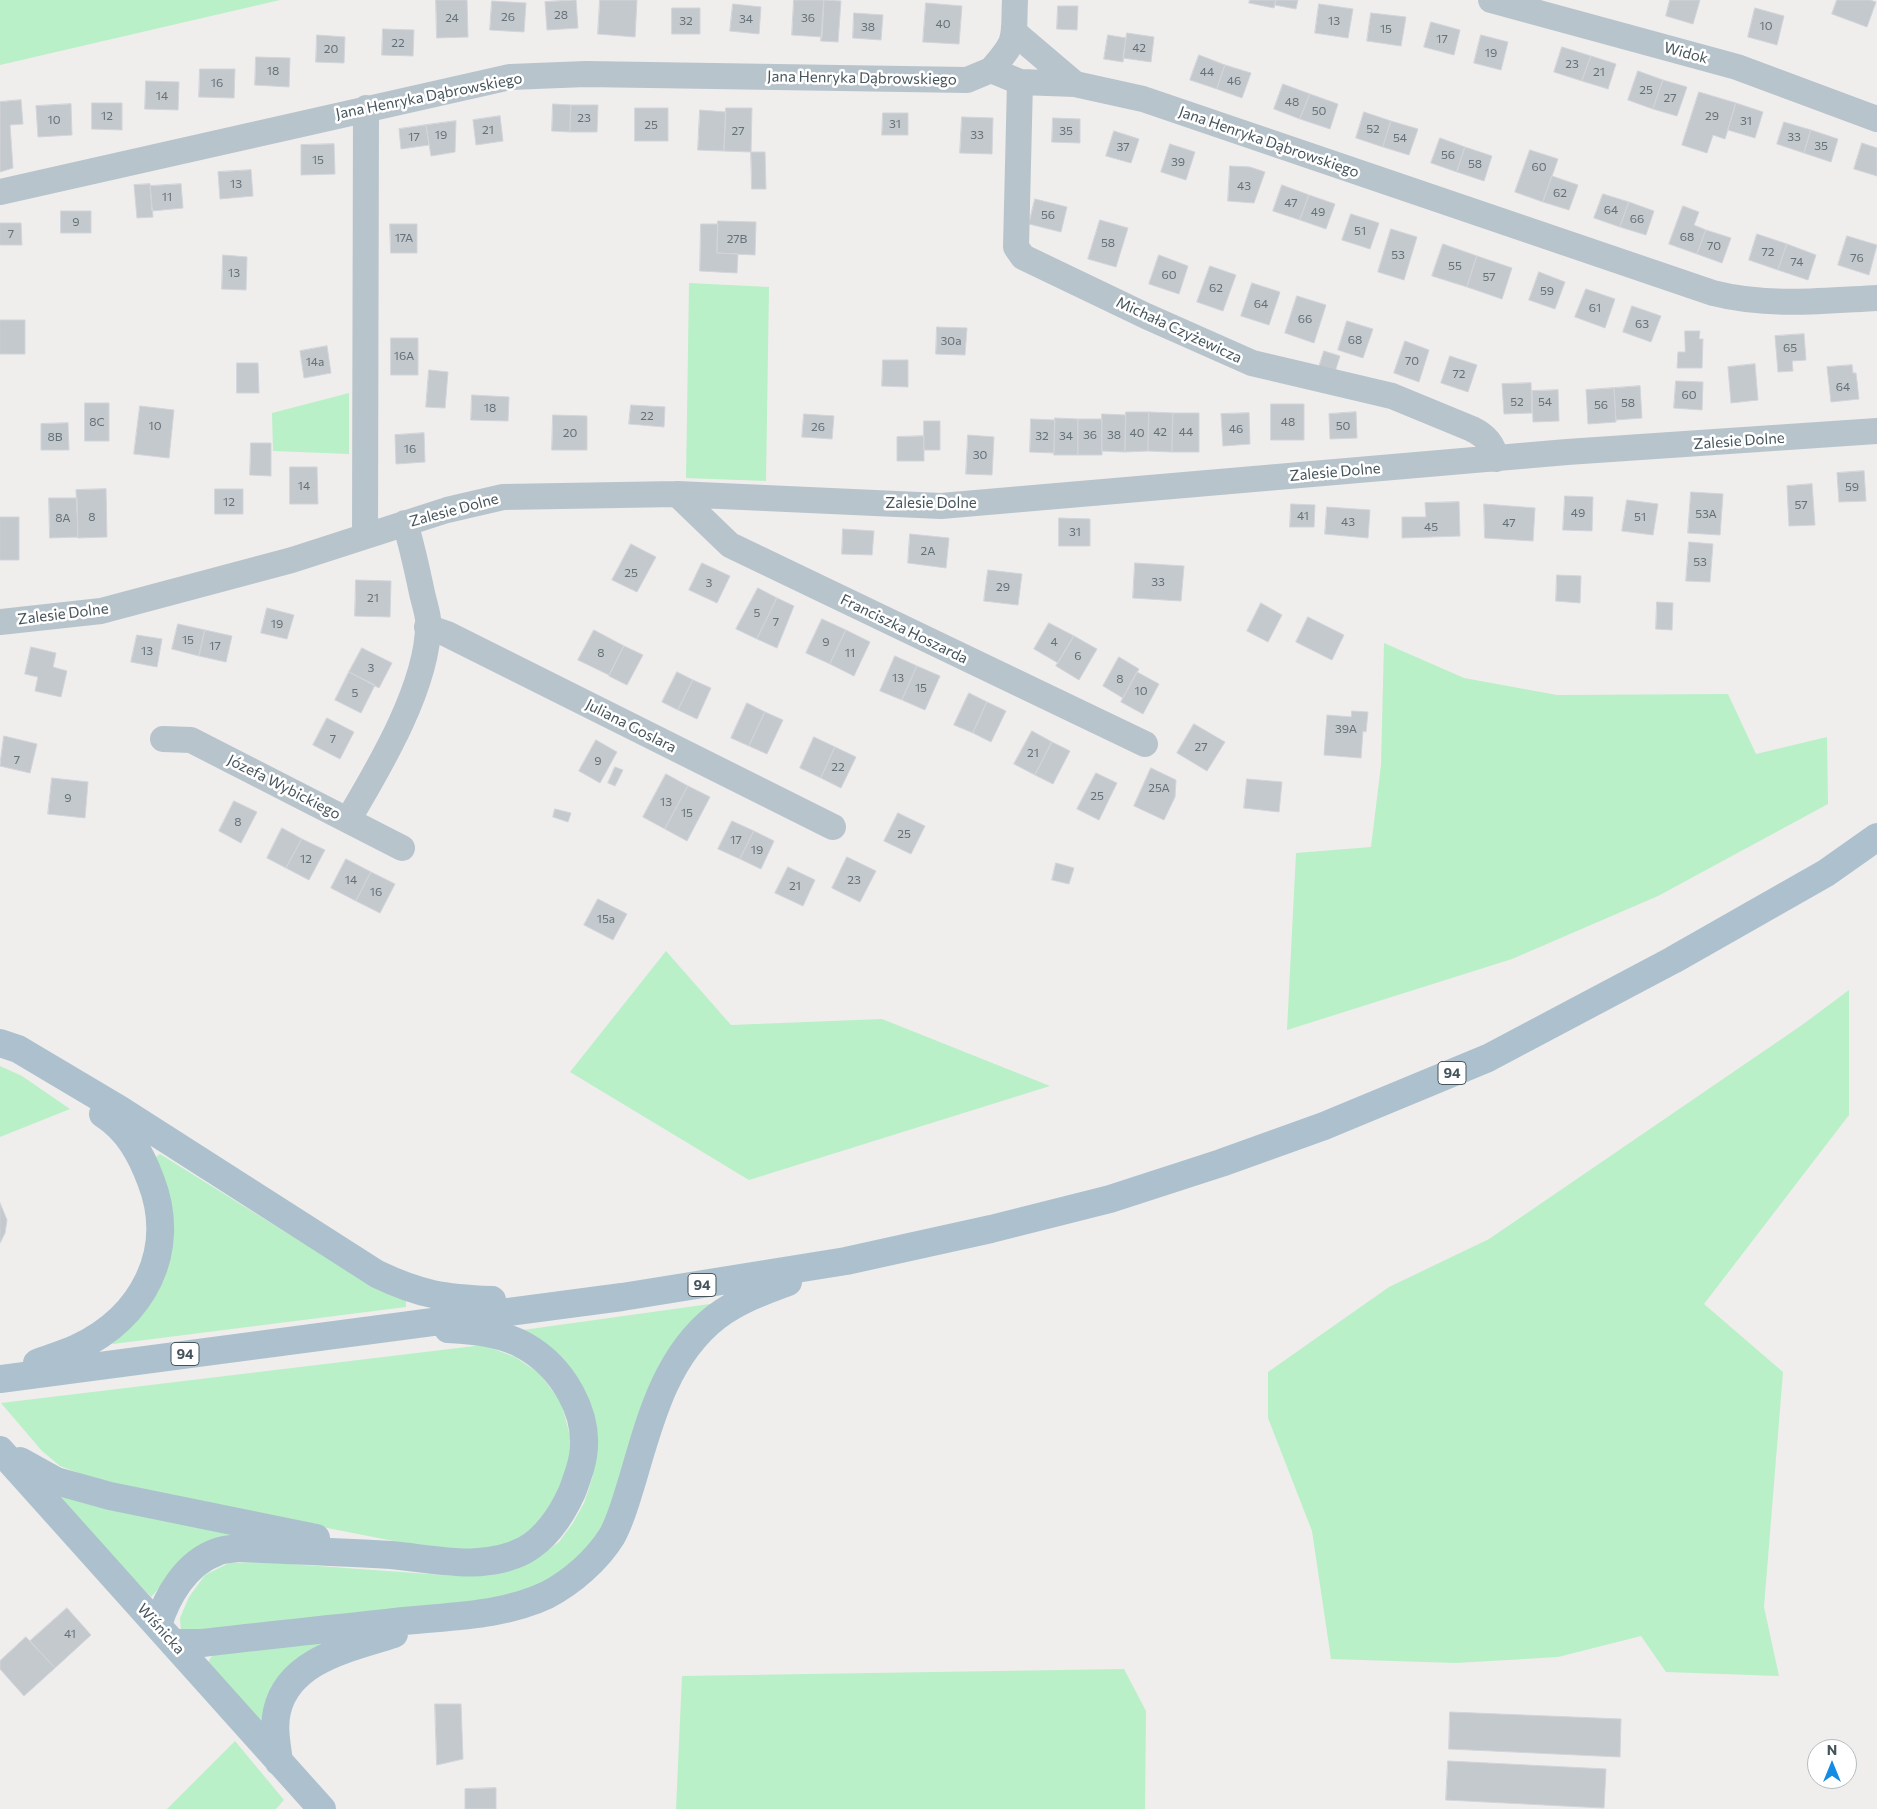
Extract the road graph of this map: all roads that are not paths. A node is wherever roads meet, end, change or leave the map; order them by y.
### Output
1 (1015, 0) edge
2 (1491, 0) edge
3 (1015, 33) junction
4 (991, 70) junction
5 (1020, 82) junction
6 (1075, 84) junction
7 (366, 108) junction
8 (1877, 119) edge
9 (0, 192) edge
10 (1877, 298) edge
11 (1877, 431) edge
12 (1496, 458) junction
13 (677, 494) junction
14 (405, 522) junction
15 (365, 535) junction
16 (0, 622) edge
17 (427, 627) junction
18 (163, 739) dead end
19 (1145, 744) dead end
20 (348, 820) junction
21 (833, 827) dead end
22 (1877, 837) edge
23 (402, 848) dead end
24 (0, 1043) edge
25 (0, 1055) edge
26 (846, 1261) junction
27 (558, 1305) junction
28 (369, 1329) junction
29 (0, 1378) edge
30 (0, 1449) edge
31 (393, 1556) junction
32 (452, 1617) junction
33 (165, 1634) junction
34 (279, 1762) junction
35 (322, 1809) edge

1 - 3 street
2 - 8 street, Widok
3 - 4 street
3 - 6 street
4 - 5 street, Jana Henryka Dąbrowskiego
4 - 7 street, Jana Henryka Dąbrowskiego
5 - 6 street, Jana Henryka Dąbrowskiego
5 - 12 street, Michała Czyżewicza
6 - 10 street, Jana Henryka Dąbrowskiego
7 - 9 street, Jana Henryka Dąbrowskiego
7 - 15 street
11 - 12 street, Zalesie Dolne
12 - 13 street, Zalesie Dolne
13 - 14 street, Zalesie Dolne
13 - 19 street, Franciszka Hoszarda
14 - 15 street, Zalesie Dolne
14 - 17 street
15 - 16 street, Zalesie Dolne
17 - 20 street
17 - 21 street, Juliana Goslara
18 - 20 street, Józefa Wybickiego
20 - 23 street, Józefa Wybickiego
22 - 26 main road, 94
24 - 27 main road
25 - 29 main road
26 - 27 main road, 94
26 - 32 main road
27 - 28 main road, 94
28 - 29 main road, 94
28 - 31 main road
30 - 31 main road
30 - 33 main road, Wiśnicka
31 - 33 main road
32 - 33 main road
32 - 34 main road
33 - 34 main road, Wiśnicka
34 - 35 main road, Wiśnicka

